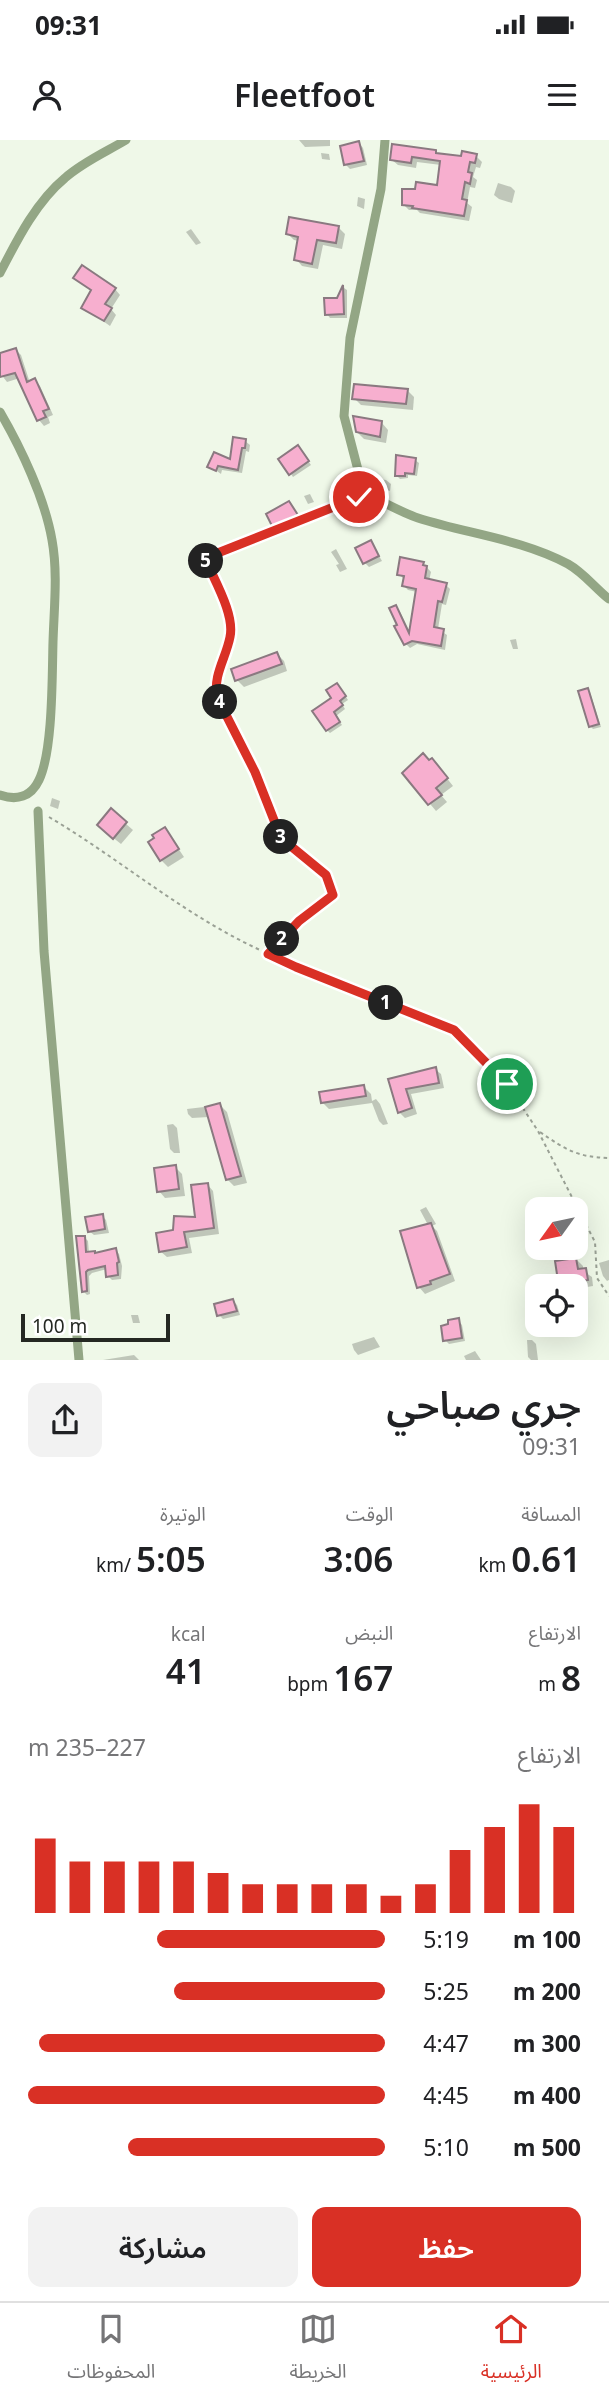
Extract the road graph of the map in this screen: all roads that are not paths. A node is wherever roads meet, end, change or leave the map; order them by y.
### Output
1 (126, 140) edge
2 (385, 140) edge
3 (0, 273) edge
4 (0, 412) edge
5 (364, 493) junction
6 (609, 599) edge
7 (0, 795) edge
8 (38, 811) road end
9 (268, 954) road end
10 (79, 1360) edge

1 - 3 street
2 - 5 street
4 - 7 street
5 - 6 street
5 - 9 street
8 - 10 street

